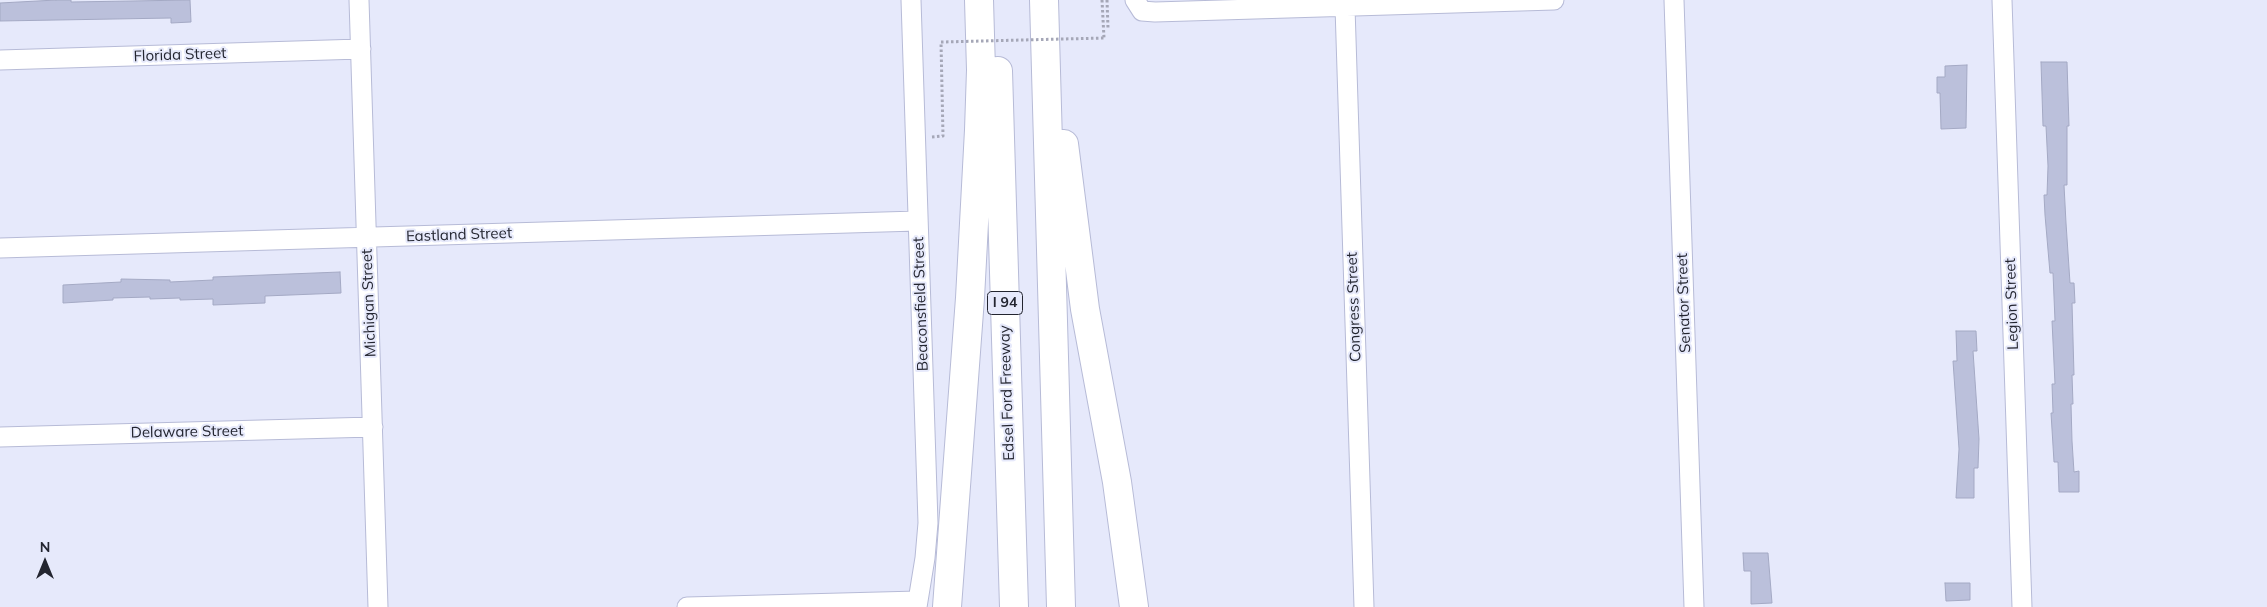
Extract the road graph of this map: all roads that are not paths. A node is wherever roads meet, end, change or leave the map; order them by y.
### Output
1 (360, 0) edge
2 (911, 0) edge
3 (979, 0) edge
4 (996, 0) edge
5 (1554, 0) edge
6 (1674, 0) edge
7 (2002, 0) edge
8 (1136, 2) edge
9 (1044, 6) edge
10 (1345, 7) junction
11 (361, 49) junction
12 (0, 60) edge
13 (917, 221) junction
14 (366, 238) junction
15 (0, 248) edge
16 (373, 427) junction
17 (0, 437) edge
18 (918, 604) edge
19 (378, 607) edge
20 (687, 607) edge
21 (947, 607) edge
22 (1014, 607) edge
23 (1061, 607) edge
24 (1134, 607) edge
25 (1364, 607) edge
26 (1694, 607) edge
27 (2022, 607) edge

1 - 11 street, Michigan Street
2 - 13 street, Beaconsfield Street
3 - 21 highway
4 - 22 highway, Edsel Ford Freeway / I 94
5 - 10 street
6 - 26 street, Senator Street
7 - 27 street, Legion Street
8 - 10 street
9 - 23 highway
9 - 24 highway
10 - 25 street, Congress Street
11 - 12 street, Florida Street
11 - 14 street, Michigan Street
13 - 14 street, Eastland Street
13 - 18 street, Beaconsfield Street
14 - 15 street, Eastland Street
14 - 16 street, Michigan Street
16 - 17 street, Delaware Street
16 - 19 street, Michigan Street
18 - 20 street

